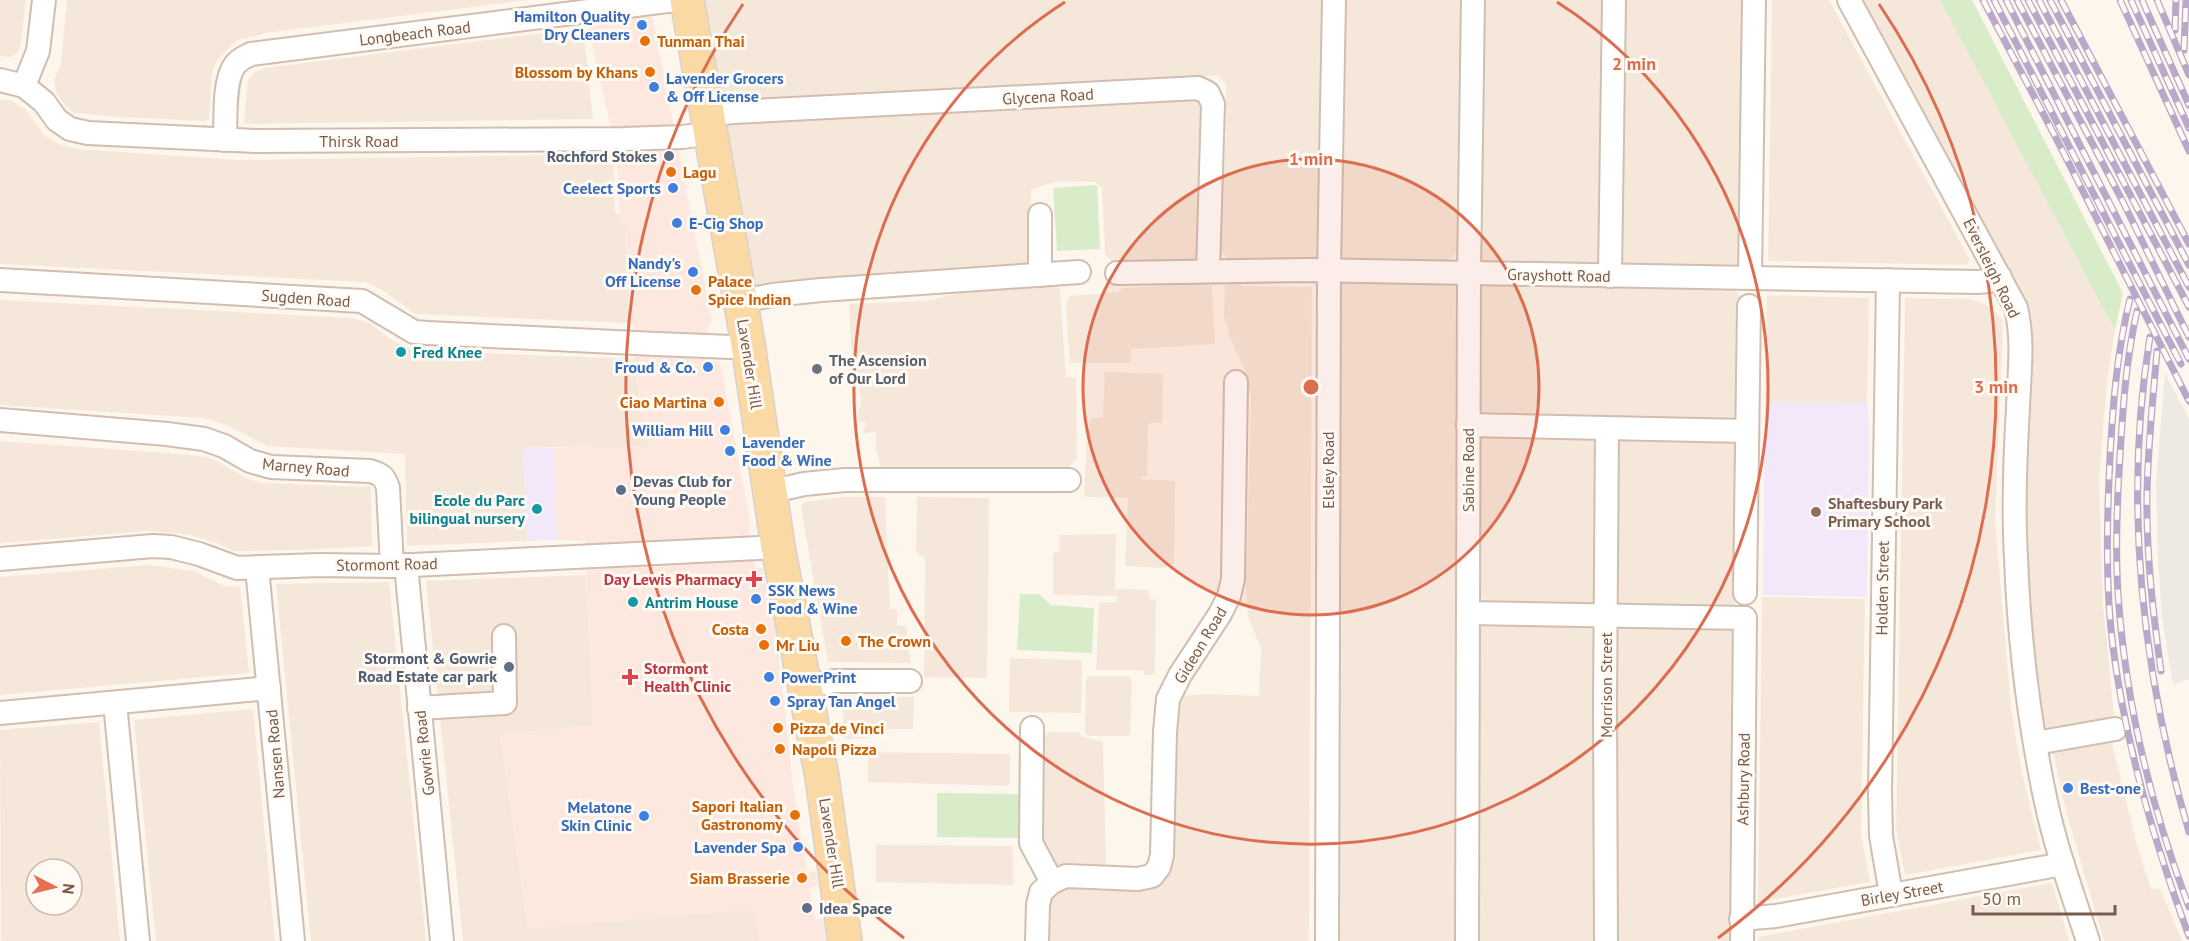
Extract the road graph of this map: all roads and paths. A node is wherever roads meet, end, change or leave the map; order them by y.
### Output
1 (44, 0) edge
2 (675, 0) edge
3 (687, 0) edge
4 (1334, 0) edge
5 (1473, 0) edge
6 (1614, 0) edge
7 (1754, 0) edge
8 (1849, 0) edge
9 (0, 80) edge
10 (24, 86) junction
11 (709, 124) junction
12 (225, 140) junction
13 (1040, 215) dead end
14 (1329, 270) junction
15 (1208, 271) junction
16 (1079, 272) dead end
17 (1117, 273) dead end
18 (1469, 273) junction
19 (1040, 275) junction
20 (1610, 276) junction
21 (1750, 278) junction
22 (2000, 278) junction
23 (0, 280) edge
24 (1888, 280) junction
25 (741, 301) junction
26 (1749, 306) dead end
27 (748, 344) junction
28 (1236, 382) dead end
29 (0, 420) edge
30 (1468, 425) junction
31 (1607, 429) junction
32 (1746, 431) junction
33 (1069, 480) dead end
34 (769, 492) junction
35 (778, 547) junction
36 (0, 559) edge
37 (399, 565) junction
38 (257, 568) junction
39 (1745, 593) dead end
40 (1468, 613) junction
41 (1606, 615) junction
42 (504, 636) dead end
43 (910, 681) dead end
44 (806, 687) junction
45 (269, 688) junction
46 (115, 703) junction
47 (419, 708) junction
48 (0, 713) edge
49 (1032, 728) dead end
50 (2115, 729) dead end
51 (2036, 743) junction
52 (2063, 864) junction
53 (1052, 882) junction
54 (1891, 894) junction
55 (1741, 930) edge
56 (138, 941) edge
57 (293, 941) edge
58 (442, 941) edge
59 (845, 941) edge
60 (1037, 941) edge
61 (1327, 941) edge
62 (1467, 941) edge
63 (1606, 941) edge
64 (2088, 941) edge

1 - 10 street
2 - 12 street, Longbeach Road
3 - 11 main road, Lavender Hill
4 - 14 street, Elsley Road
5 - 18 street, Sabine Road
6 - 20 street
7 - 21 street
8 - 22 street, Eversleigh Road
9 - 10 street
10 - 12 street, Thirsk Road
11 - 12 street, Thirsk Road
11 - 15 street, Glycena Road
11 - 25 main road, Lavender Hill
13 - 19 street
14 - 15 street, Grayshott Road
14 - 18 street, Grayshott Road
14 - 61 street, Elsley Road
15 - 17 street, Grayshott Road
16 - 19 street
18 - 20 street, Grayshott Road
18 - 30 street, Sabine Road
19 - 25 street
20 - 21 street, Grayshott Road
21 - 24 street, Grayshott Road
22 - 24 street, Grayshott Road
22 - 51 street, Eversleigh Road
23 - 27 street, Sugden Road
24 - 54 street, Holden Street
25 - 27 main road, Lavender Hill
26 - 32 street
27 - 34 main road, Lavender Hill
28 - 53 street, Gideon Road
29 - 37 street, Marney Road
30 - 31 street
30 - 40 street, Sabine Road
31 - 32 street
31 - 41 street, Morrison Street
32 - 39 street
33 - 34 street
34 - 35 main road, Lavender Hill
35 - 37 street, Stormont Road
35 - 44 main road, Lavender Hill
36 - 38 street, Stormont Road
37 - 38 street, Stormont Road
37 - 47 street, Gowrie Road
38 - 45 street, Nansen Road
40 - 41 street
40 - 62 street, Sabine Road
41 - 55 street, Ashbury Road
41 - 63 street, Morrison Street
42 - 47 street
43 - 44 street
44 - 59 main road, Lavender Hill
45 - 46 street
45 - 57 street, Nansen Road
46 - 48 street
46 - 56 street
47 - 58 street, Gowrie Road
49 - 53 street
50 - 51 street
51 - 52 street, Eversleigh Road
52 - 54 street, Birley Street
52 - 64 street, Eversleigh Road
53 - 60 street
54 - 55 street, Birley Street

